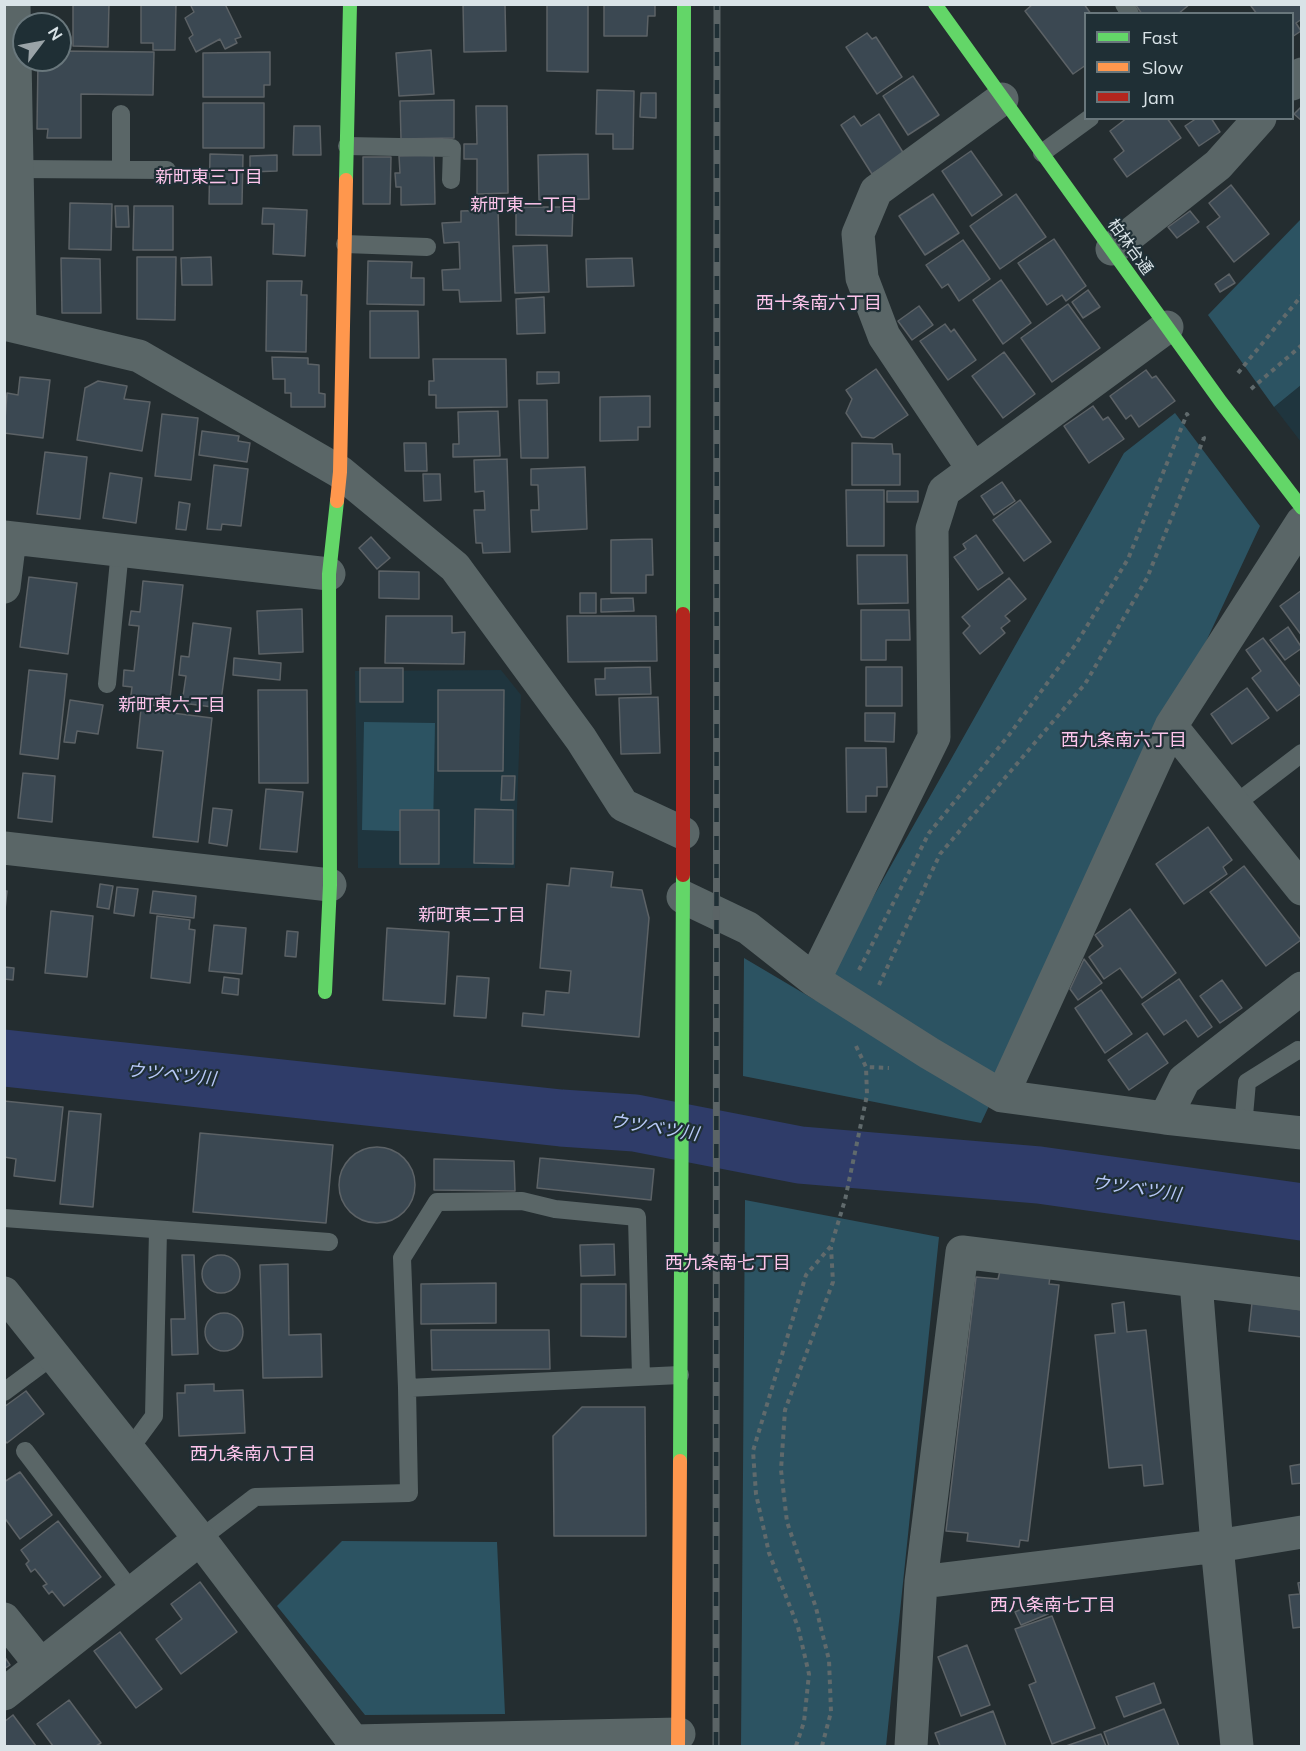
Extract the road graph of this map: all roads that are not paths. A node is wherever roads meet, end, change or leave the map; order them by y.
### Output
1 (14, 4) edge
2 (350, 4) edge
3 (684, 4) edge
4 (934, 4) edge
5 (1002, 99) junction
6 (121, 114) dead end
7 (1087, 120) edge
8 (1258, 120) edge
9 (347, 146) junction
10 (1042, 153) junction
11 (17, 169) junction
12 (121, 169) junction
13 (166, 170) dead end
14 (451, 180) dead end
15 (345, 244) junction
16 (427, 247) dead end
17 (1112, 249) junction
18 (12, 325) edge
19 (1167, 327) junction
20 (973, 469) junction
21 (340, 472) junction
22 (1302, 508) edge
23 (1302, 522) edge
24 (7, 538) edge
25 (120, 550) junction
26 (329, 574) junction
27 (4, 587) edge
28 (107, 684) dead end
29 (1171, 726) junction
30 (1302, 753) edge
31 (1234, 804) junction
32 (683, 833) junction
33 (4, 848) edge
34 (330, 885) junction
35 (1302, 889) edge
36 (683, 897) junction
37 (814, 980) junction
38 (1302, 988) edge
39 (325, 992) dead end
40 (1302, 1051) edge
41 (1002, 1096) junction
42 (1166, 1118) junction
43 (1243, 1126) junction
44 (1302, 1133) edge
45 (4, 1218) edge
46 (158, 1230) junction
47 (329, 1242) dead end
48 (1196, 1282) junction
49 (4, 1293) edge
50 (1302, 1294) edge
51 (54, 1355) junction
52 (680, 1375) junction
53 (641, 1377) junction
54 (407, 1388) junction
55 (4, 1392) edge
56 (129, 1450) junction
57 (25, 1451) dead end
58 (1302, 1532) edge
59 (200, 1539) junction
60 (1217, 1546) junction
61 (921, 1582) junction
62 (133, 1593) junction
63 (4, 1619) edge
64 (41, 1665) junction
65 (4, 1694) edge
66 (679, 1740) edge
67 (354, 1744) edge
68 (911, 1746) edge
69 (1237, 1746) edge

1 - 11 street
2 - 9 street
3 - 32 street
4 - 5 street, 柏林台通
5 - 10 street, 柏林台通
5 - 20 street
6 - 12 lane
7 - 10 lane
8 - 17 street
9 - 14 lane
9 - 15 street
10 - 17 street, 柏林台通
11 - 12 lane
11 - 18 street
12 - 13 lane
15 - 16 lane
15 - 21 street
17 - 19 street, 柏林台通
18 - 21 street
19 - 20 street
19 - 22 street, 柏林台通
20 - 37 street
21 - 26 street
21 - 32 street
23 - 29 street
24 - 25 street
24 - 27 street
25 - 26 street
25 - 28 lane
26 - 34 street
29 - 31 street
29 - 41 street
30 - 31 lane
31 - 35 street
32 - 36 street
33 - 34 street
34 - 39 street
36 - 37 street
36 - 52 street
37 - 41 street
38 - 42 street
40 - 43 lane
41 - 42 street
42 - 43 street
43 - 44 street
45 - 46 lane
46 - 47 lane
46 - 56 lane
48 - 50 street
48 - 60 street
48 - 61 street
49 - 51 street
51 - 55 lane
51 - 56 street
52 - 53 lane
52 - 66 street
53 - 54 lane
53 - 54 lane
54 - 59 lane
56 - 59 street
57 - 62 lane
58 - 60 street
59 - 62 street
59 - 67 street
60 - 61 street
60 - 69 street
61 - 68 street
62 - 64 street
63 - 64 street
64 - 65 street
66 - 67 street

